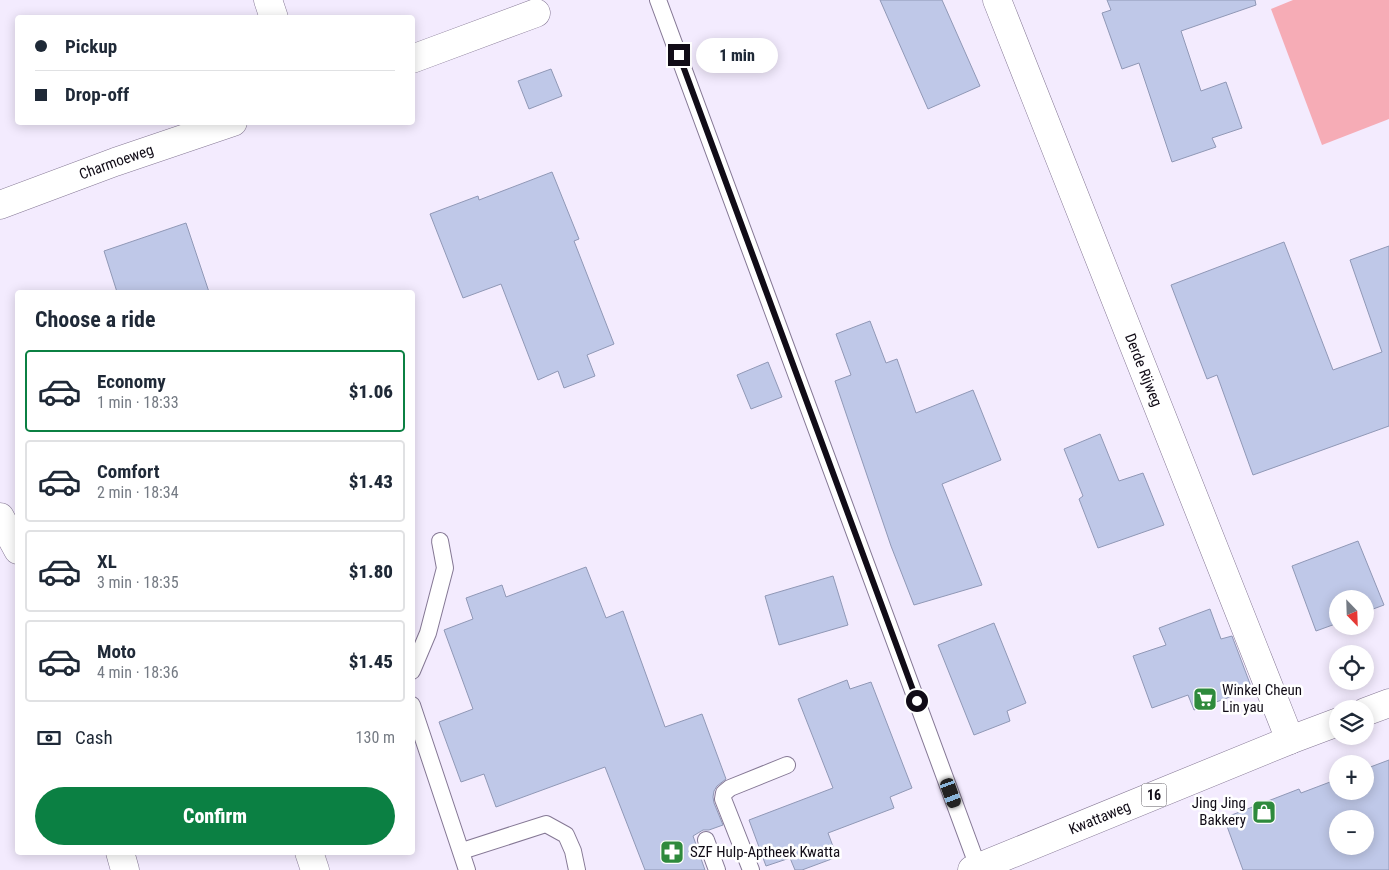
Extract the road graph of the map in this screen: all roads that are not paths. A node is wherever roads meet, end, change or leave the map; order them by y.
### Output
1 (268, 0) edge
2 (658, 0) edge
3 (997, 0) edge
4 (536, 13) dead end
5 (273, 15) edge
6 (415, 58) edge
7 (224, 125) edge
8 (0, 205) edge
9 (0, 517) edge
10 (440, 541) dead end
11 (15, 544) edge
12 (415, 664) edge
13 (1389, 703) edge
14 (1374, 709) edge
15 (415, 714) edge
16 (1329, 725) edge
17 (1290, 740) junction
18 (787, 765) dead end
19 (706, 840) dead end
20 (462, 851) junction
21 (121, 855) edge
22 (310, 855) edge
23 (975, 868) edge
24 (125, 870) edge
25 (315, 870) edge
26 (467, 870) edge
27 (577, 870) edge
28 (717, 870) edge
29 (751, 870) edge

1 - 5 street
2 - 23 lane
3 - 17 street, Derde Rijweg
4 - 6 street
7 - 8 street, Charmoeweg
9 - 11 street
10 - 12 lane
13 - 14 street
15 - 20 lane
16 - 17 street, Kwattaweg / 16
17 - 23 street, Kwattaweg / 16
18 - 29 lane
19 - 28 lane
20 - 26 lane
20 - 27 lane
21 - 24 street
22 - 25 street

